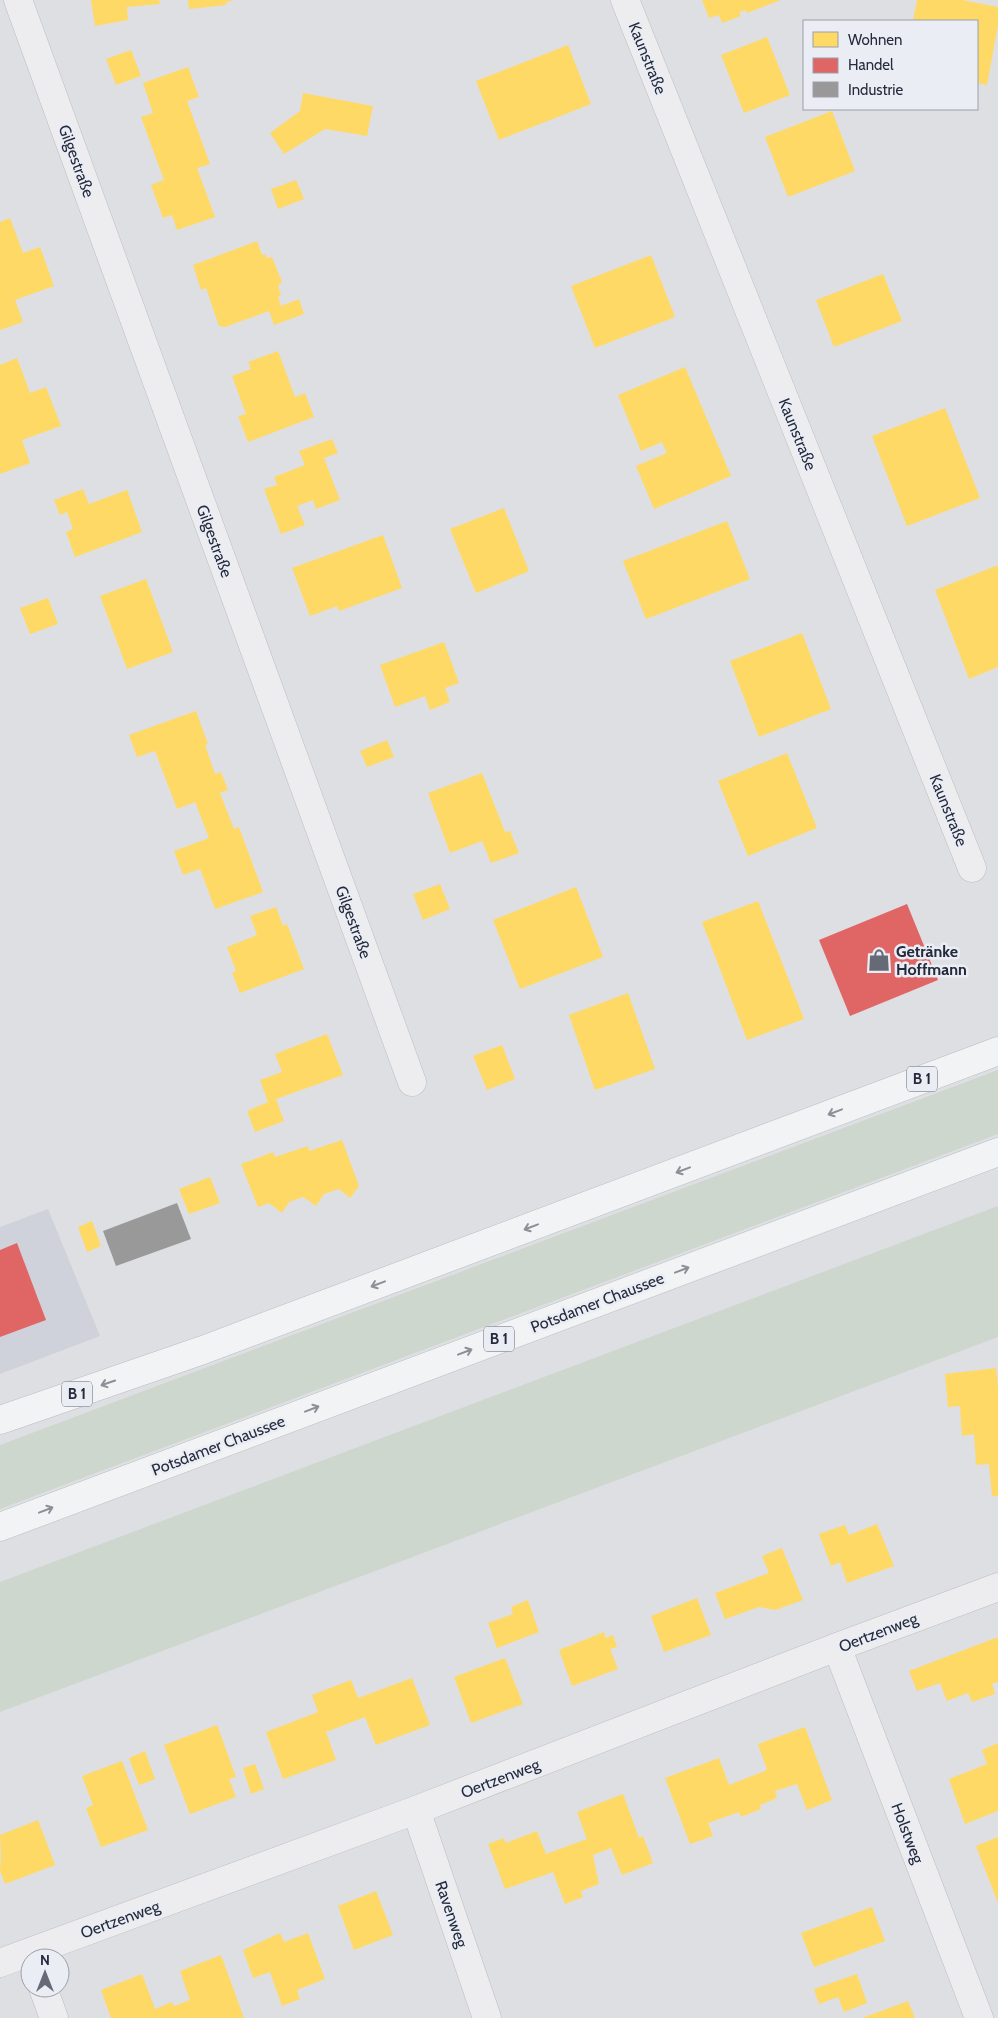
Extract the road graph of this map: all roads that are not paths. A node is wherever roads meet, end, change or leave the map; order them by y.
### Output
1 (18, 0) edge
2 (625, 0) edge
3 (972, 868) dead end
4 (998, 1051) edge
5 (412, 1082) dead end
6 (998, 1152) edge
7 (0, 1420) edge
8 (0, 1527) edge
9 (998, 1587) edge
10 (837, 1647) junction
11 (416, 1810) junction
12 (50, 1948) edge
13 (20, 1958) edge
14 (0, 1963) edge
15 (47, 1998) edge
16 (54, 2018) edge
17 (487, 2018) edge
18 (979, 2018) edge

1 - 5 street, Gilgestraße
2 - 3 street, Kaunstraße
4 -> 7 main road, B 1
8 -> 6 main road, Potsdamer Chaussee / B 1
9 - 10 street, Oertzenweg
10 - 11 street, Oertzenweg
10 - 18 street, Holstweg
11 - 12 street, Oertzenweg
11 - 17 street, Ravenweg
13 - 14 street, Oertzenweg
15 - 16 street

